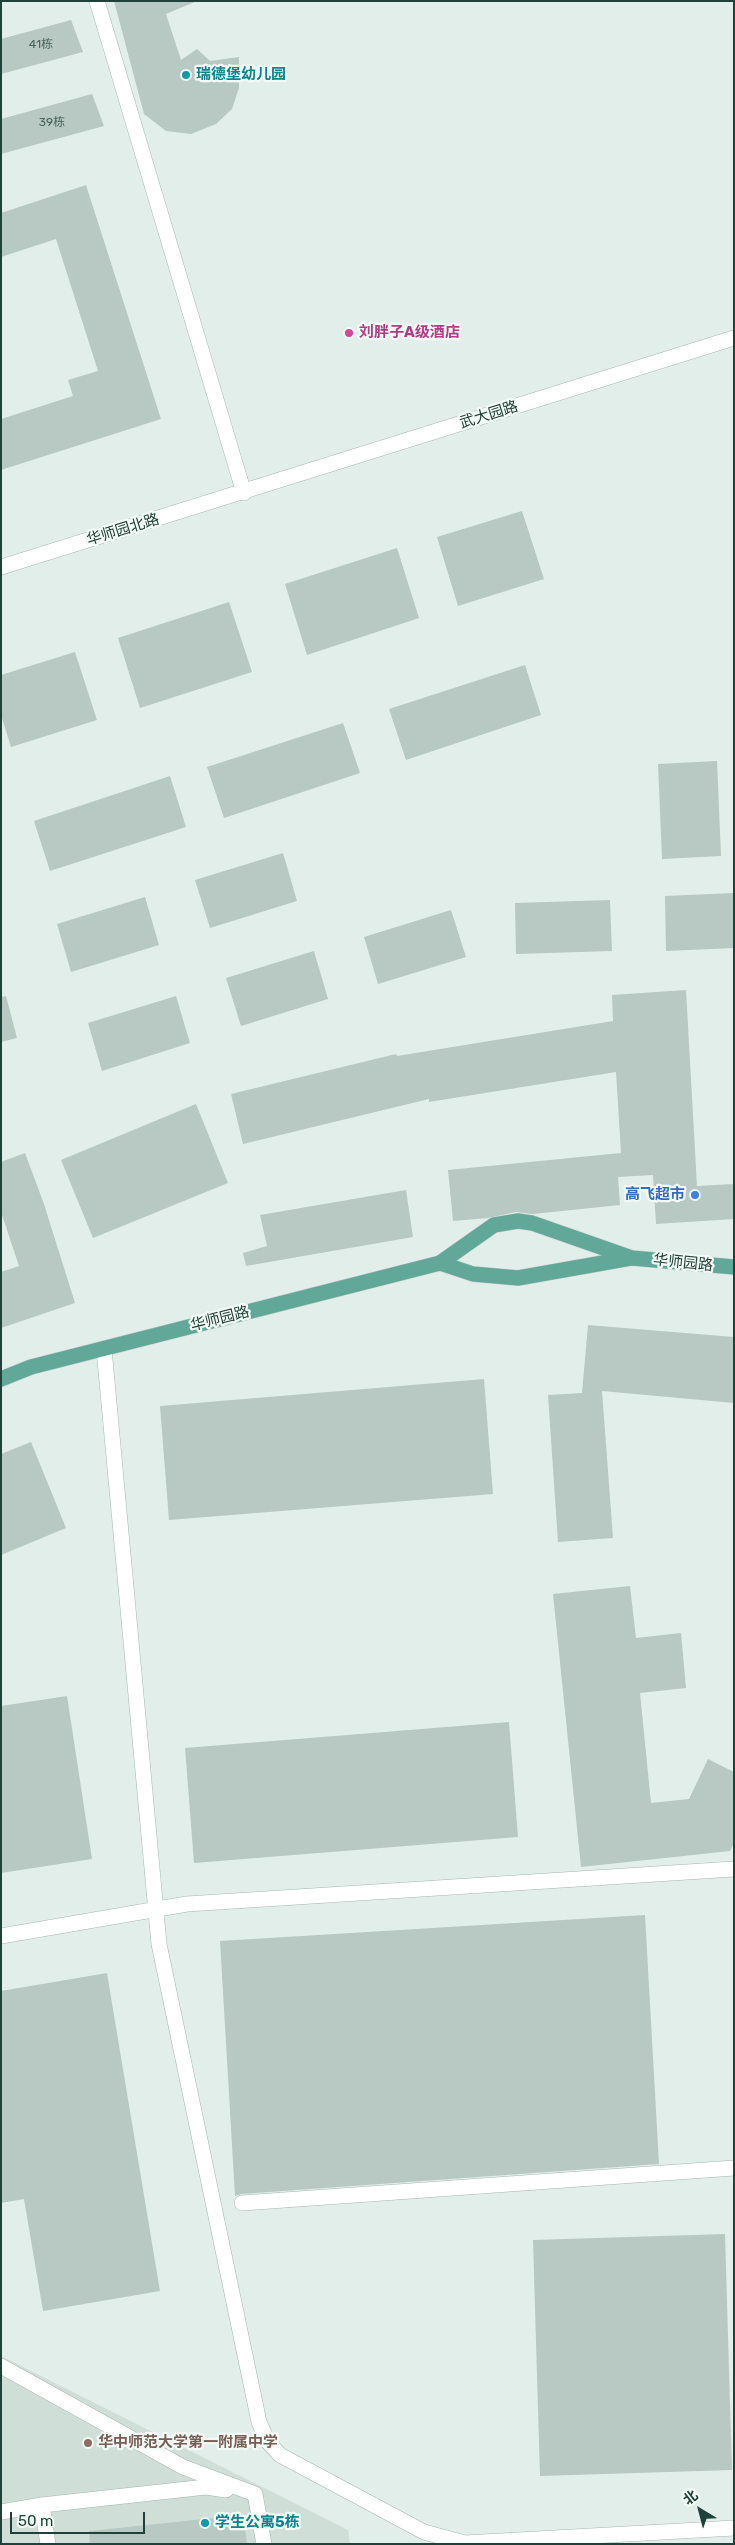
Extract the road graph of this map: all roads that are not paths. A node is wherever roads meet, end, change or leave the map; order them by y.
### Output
1 (97, 1) edge
2 (734, 338) edge
3 (244, 493) junction
4 (1, 567) edge
5 (632, 1258) junction
6 (440, 1263) junction
7 (734, 1267) edge
8 (104, 1349) junction
9 (1, 1379) edge
10 (734, 1869) edge
11 (154, 1910) junction
12 (1, 1936) edge
13 (734, 2168) edge
14 (242, 2203) dead end
15 (1, 2366) edge
16 (255, 2494) junction
17 (42, 2505) junction
18 (1, 2512) edge
19 (734, 2528) edge
20 (48, 2544) edge
21 (264, 2544) edge

1 - 3 street
2 - 3 street, 武大园路
3 - 4 street, 华师园北路
5 - 6 main road
5 - 6 main road
5 - 7 main road, 华师园路
6 - 8 main road, 华师园路
8 - 9 main road, 华师园路
8 - 11 street
10 - 11 street
11 - 12 street
11 - 19 street
13 - 14 street
15 - 16 street
16 - 17 street
16 - 21 street
17 - 18 street
17 - 20 street

